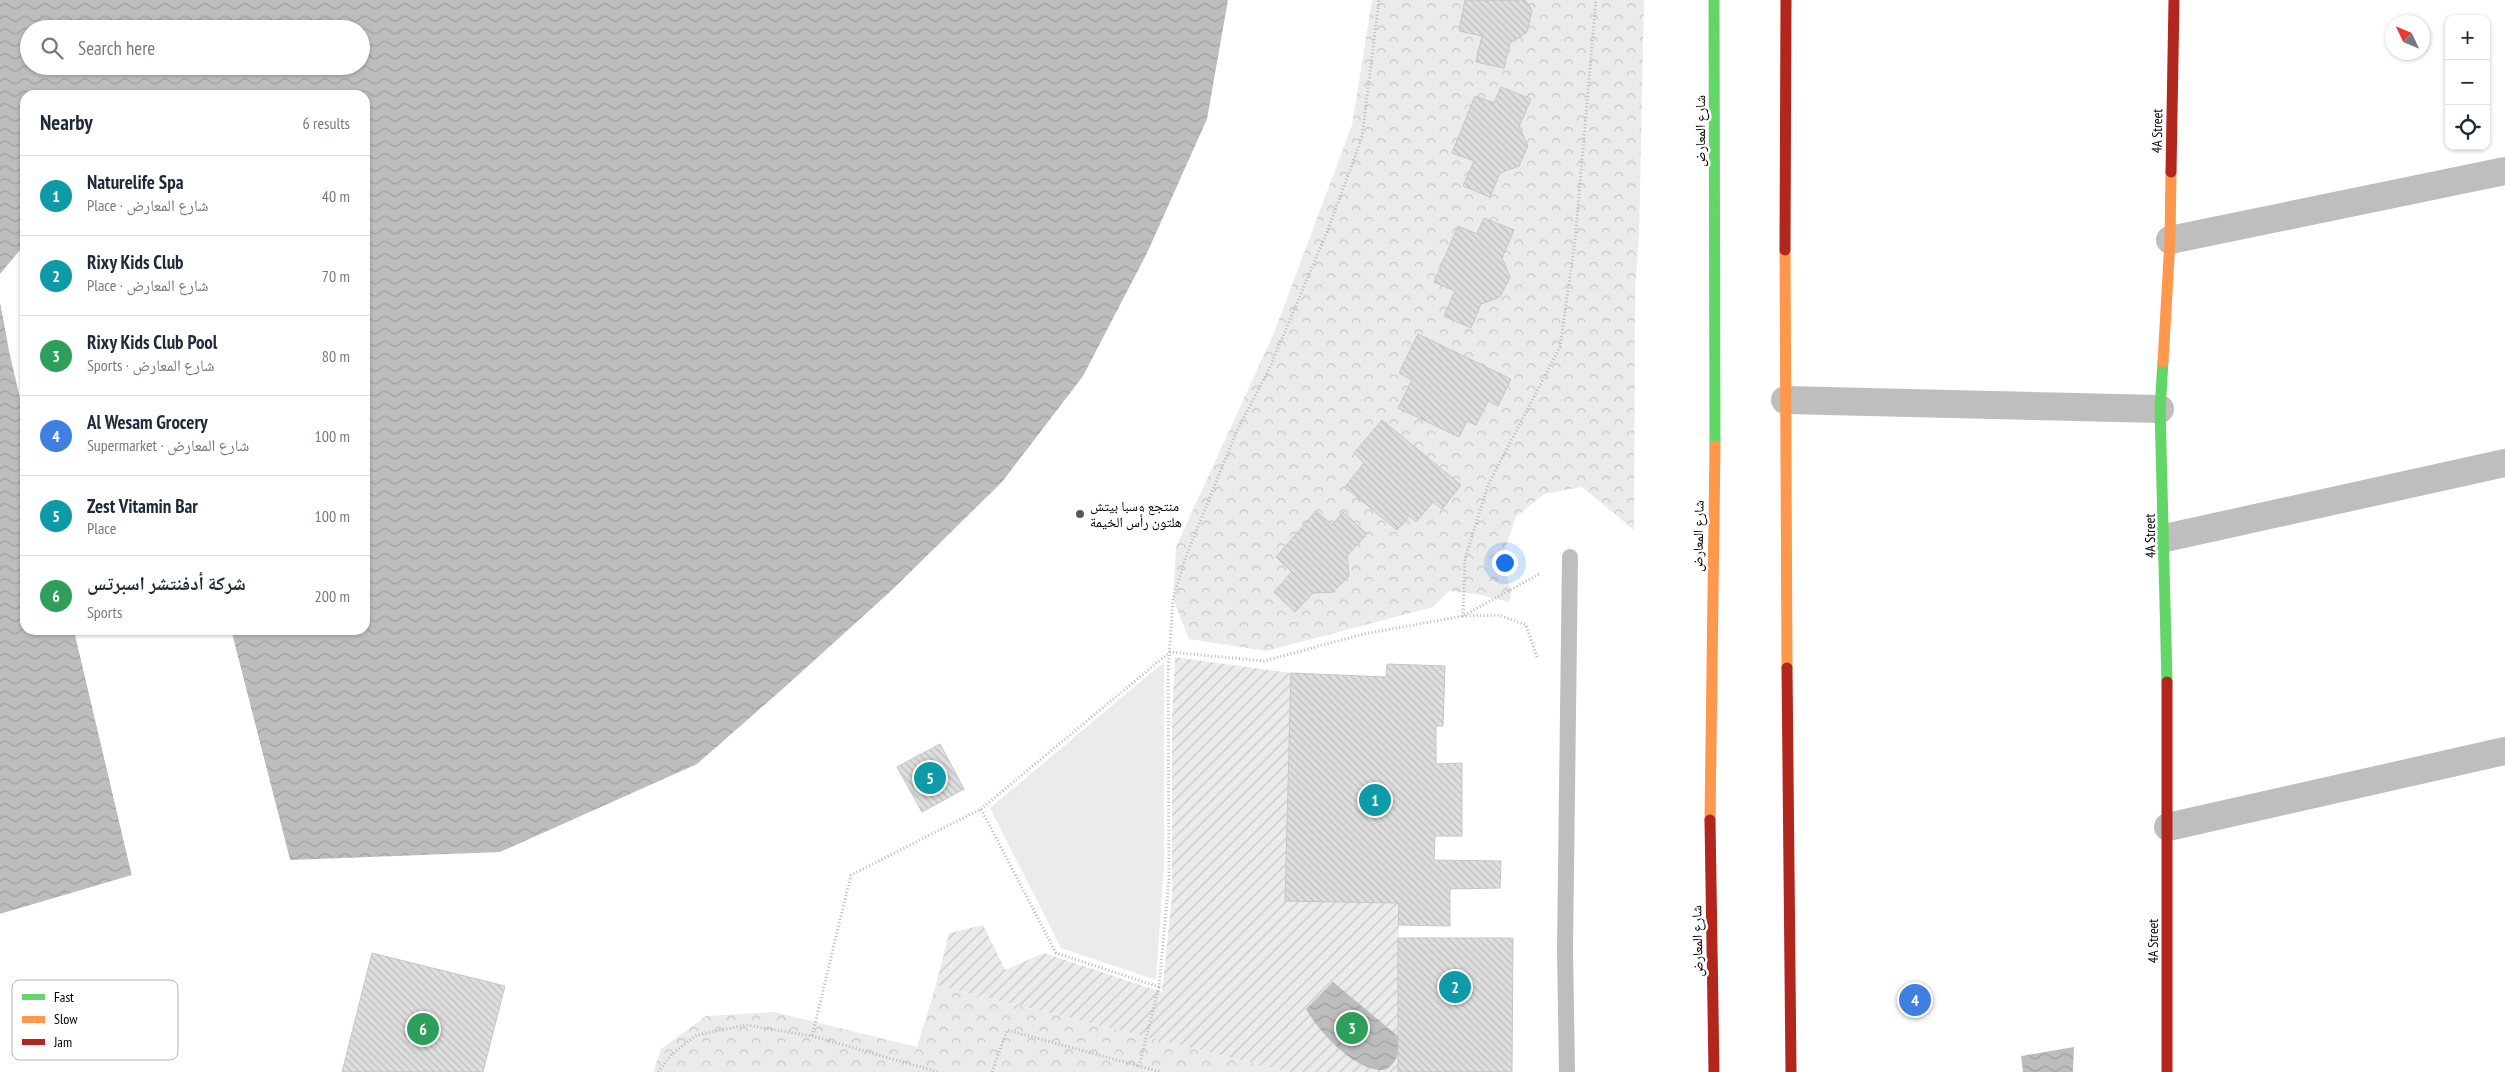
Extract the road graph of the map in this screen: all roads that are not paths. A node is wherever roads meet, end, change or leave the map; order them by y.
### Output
1 (1714, 0) edge
2 (1786, 0) edge
3 (2174, 0) edge
4 (2505, 171) edge
5 (2170, 240) junction
6 (1785, 400) junction
7 (2160, 410) junction
8 (2505, 463) edge
9 (2165, 538) junction
10 (1570, 557) road end
11 (2505, 750) edge
12 (2168, 827) junction
13 (1567, 1072) edge
14 (1714, 1072) edge
15 (1791, 1072) edge
16 (2167, 1072) edge

1 - 14 street, شارع المعارض
2 - 6 street
3 - 5 street, 4A Street
4 - 5 street
5 - 7 street, 4A Street
6 - 7 street
6 - 15 street
7 - 9 street, 4A Street
8 - 9 street
9 - 12 street, 4A Street
10 - 13 lane
11 - 12 street
12 - 16 street, 4A Street

